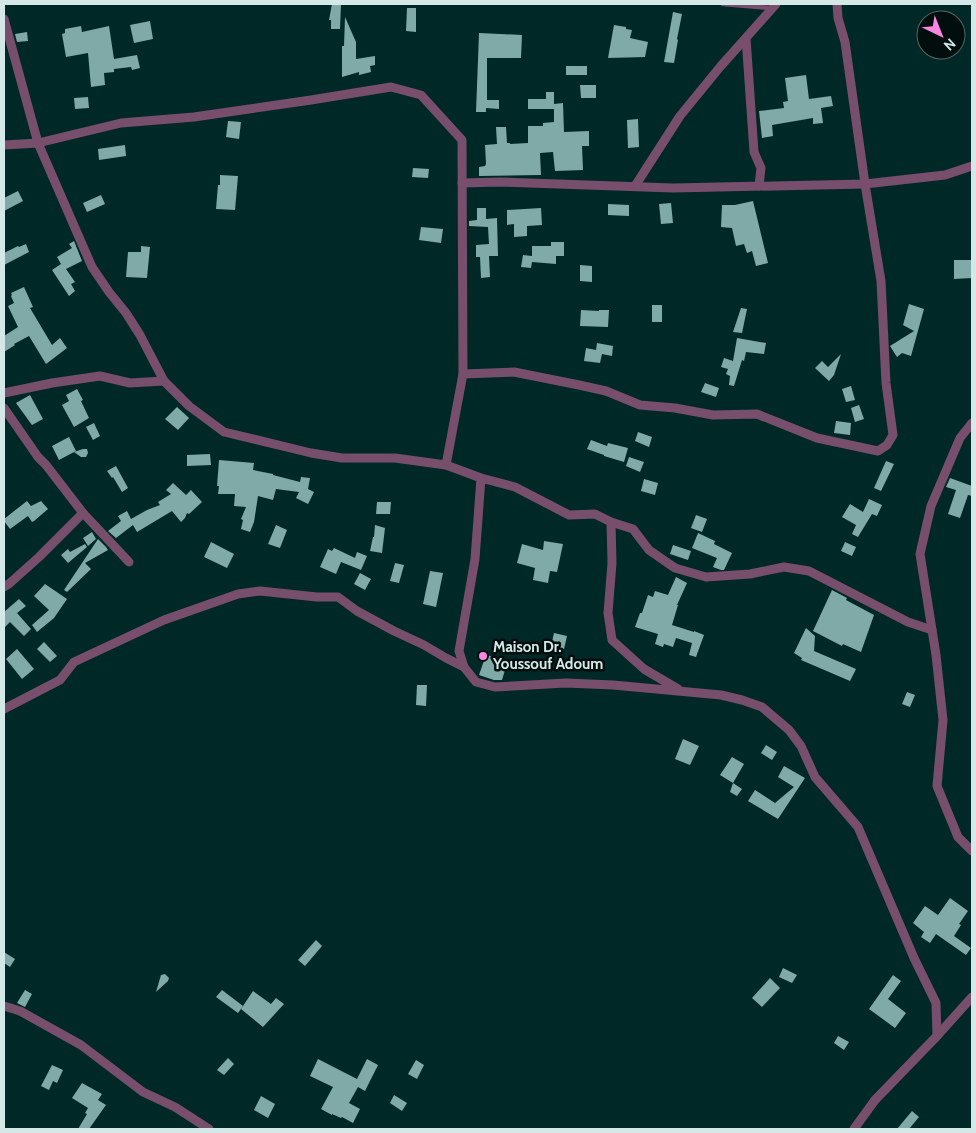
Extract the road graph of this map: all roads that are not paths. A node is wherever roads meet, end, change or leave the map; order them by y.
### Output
1 (723, 4) edge
2 (837, 4) edge
3 (774, 6) edge
4 (4, 19) edge
5 (746, 38) junction
6 (38, 143) junction
7 (4, 145) edge
8 (972, 166) edge
9 (462, 183) junction
10 (865, 184) junction
11 (635, 186) junction
12 (759, 186) junction
13 (463, 374) junction
14 (164, 381) junction
15 (4, 393) edge
16 (4, 408) edge
17 (972, 423) edge
18 (446, 465) junction
19 (481, 478) junction
20 (83, 513) junction
21 (610, 522) junction
22 (129, 562) dead end
23 (4, 587) edge
24 (932, 630) junction
25 (464, 667) junction
26 (681, 690) junction
27 (4, 709) edge
28 (972, 851) edge
29 (972, 997) edge
30 (4, 1006) edge
31 (937, 1036) junction
32 (209, 1129) edge
33 (854, 1129) edge

1 - 3 lane
2 - 10 street
3 - 5 street
4 - 6 street
5 - 11 street
5 - 12 street
6 - 7 street
6 - 9 street
6 - 14 street
8 - 10 street
9 - 11 street
9 - 13 street
10 - 12 street
10 - 13 street
11 - 12 street
13 - 18 street
14 - 15 street
14 - 18 street
16 - 20 street
17 - 24 street
18 - 19 street
19 - 21 street
19 - 25 street
20 - 22 street
20 - 23 street
21 - 24 street
21 - 26 street
24 - 28 street
25 - 26 street
25 - 27 street
26 - 31 street
29 - 31 street
30 - 32 street
31 - 33 street

